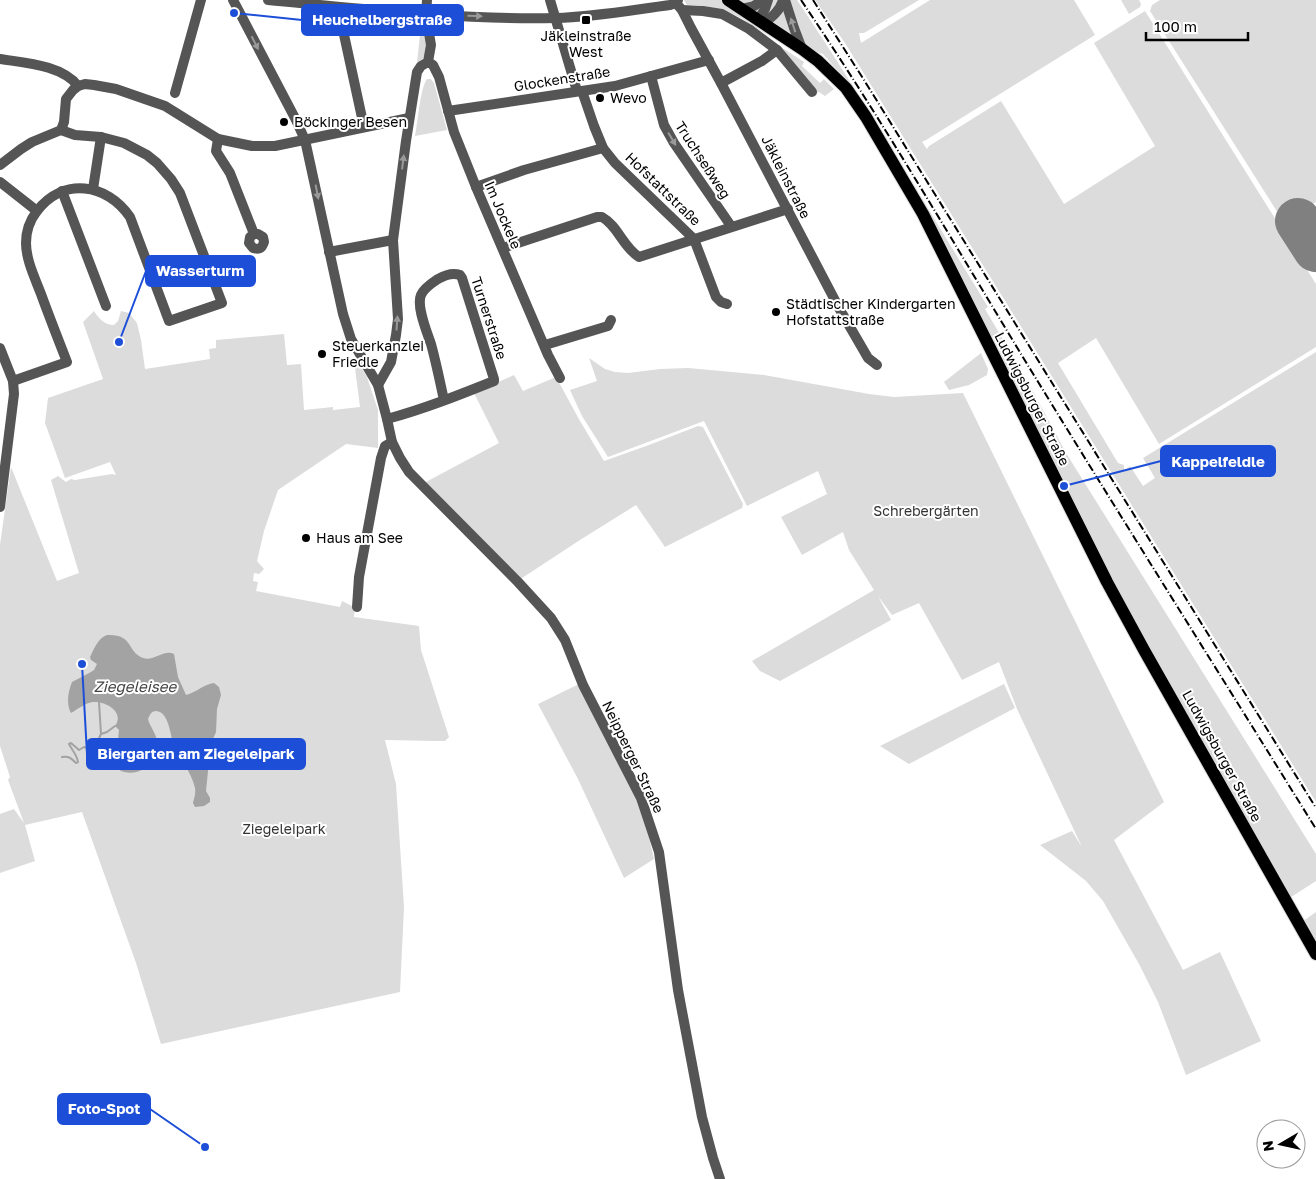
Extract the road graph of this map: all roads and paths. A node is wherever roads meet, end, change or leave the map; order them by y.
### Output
1 (201, 0) edge
2 (232, 0) edge
3 (268, 0) edge
4 (427, 0) edge
5 (550, 0) edge
6 (728, 0) edge
7 (763, 0) edge
8 (768, 0) edge
9 (784, 0) edge
10 (280, 1) edge
11 (678, 3) edge
12 (338, 7) junction
13 (740, 9) junction
14 (426, 15) junction
15 (556, 18) junction
16 (761, 22) junction
17 (802, 49) junction
18 (777, 50) junction
19 (0, 59) edge
20 (709, 60) junction
21 (428, 62) junction
22 (651, 76) junction
23 (721, 82) junction
24 (78, 86) junction
25 (580, 91) junction
26 (812, 92) dead end
27 (175, 93) dead end
28 (448, 111) junction
29 (409, 118) junction
30 (364, 127) junction
31 (61, 130) junction
32 (101, 137) junction
33 (218, 139) junction
34 (305, 140) junction
35 (603, 148) junction
36 (0, 166) edge
37 (0, 182) edge
38 (476, 187) junction
39 (93, 189) junction
40 (62, 191) junction
41 (788, 209) junction
42 (37, 211) junction
43 (731, 226) junction
44 (254, 234) dead end
45 (694, 239) junction
46 (392, 240) junction
47 (503, 248) junction
48 (329, 252) junction
49 (727, 304) dead end
50 (106, 306) dead end
51 (611, 320) dead end
52 (544, 345) junction
53 (0, 348) edge
54 (877, 365) dead end
55 (560, 378) dead end
56 (13, 381) junction
57 (378, 386) junction
58 (444, 400) junction
59 (388, 419) junction
60 (392, 442) junction
61 (3, 453) edge
62 (0, 507) edge
63 (356, 607) dead end
64 (1316, 954) edge
65 (720, 1179) edge

1 - 27 street
2 -> 34 street, Neipperger Straße
3 - 10 street
4 - 14 street
5 - 15 street, Hofstattstraße
6 - 13 main road, Ludwigsburger Straße
7 - 13 street
8 - 16 street
9 - 16 street
17 -> 9 street
10 - 12 street
11 - 15 street
11 - 18 street
11 - 20 street, Jäkleinstraße
12 - 14 street
12 - 30 street
13 - 16 main road, Ludwigsburger Straße
14 -> 15 street
14 - 21 street
15 - 25 street, Hofstattstraße
16 - 17 main road, Ludwigsburger Straße
17 - 64 main road, Ludwigsburger Straße
18 - 23 street
18 - 26 street
19 - 24 street
20 - 22 street, Glockenstraße
20 - 23 street, Jäkleinstraße
21 - 28 street, Im Jockele
21 - 29 street
22 - 25 street, Glockenstraße
22 -> 43 street, Truchseßweg
23 - 41 street, Jäkleinstraße
24 - 31 street
24 - 33 street
25 - 28 street, Glockenstraße
25 - 35 street, Hofstattstraße
28 - 38 street, Im Jockele
29 - 30 street
46 -> 29 street
30 - 34 street
31 - 32 street
31 - 36 street
32 - 39 street
32 - 39 street
33 - 34 street
33 - 44 street
34 -> 48 street, Neipperger Straße
35 - 38 street
35 - 45 street, Hofstattstraße
37 - 42 street
38 - 47 street, Im Jockele
39 - 40 street
40 - 42 street
40 - 50 street
41 - 43 street
41 - 54 street, Jäkleinstraße
42 - 56 street
43 - 45 street
45 - 47 street
45 - 49 street, Hofstattstraße
46 - 48 street
57 -> 46 street
47 - 52 street, Im Jockele
48 - 57 street, Neipperger Straße
51 - 52 street
52 - 55 street, Im Jockele
53 - 56 street
56 - 61 street
57 - 59 street, Neipperger Straße
58 - 58 street, Turnerstraße
58 - 59 street, Turnerstraße
59 - 60 street, Neipperger Straße
60 - 63 street
60 - 65 street, Neipperger Straße
61 - 62 street

